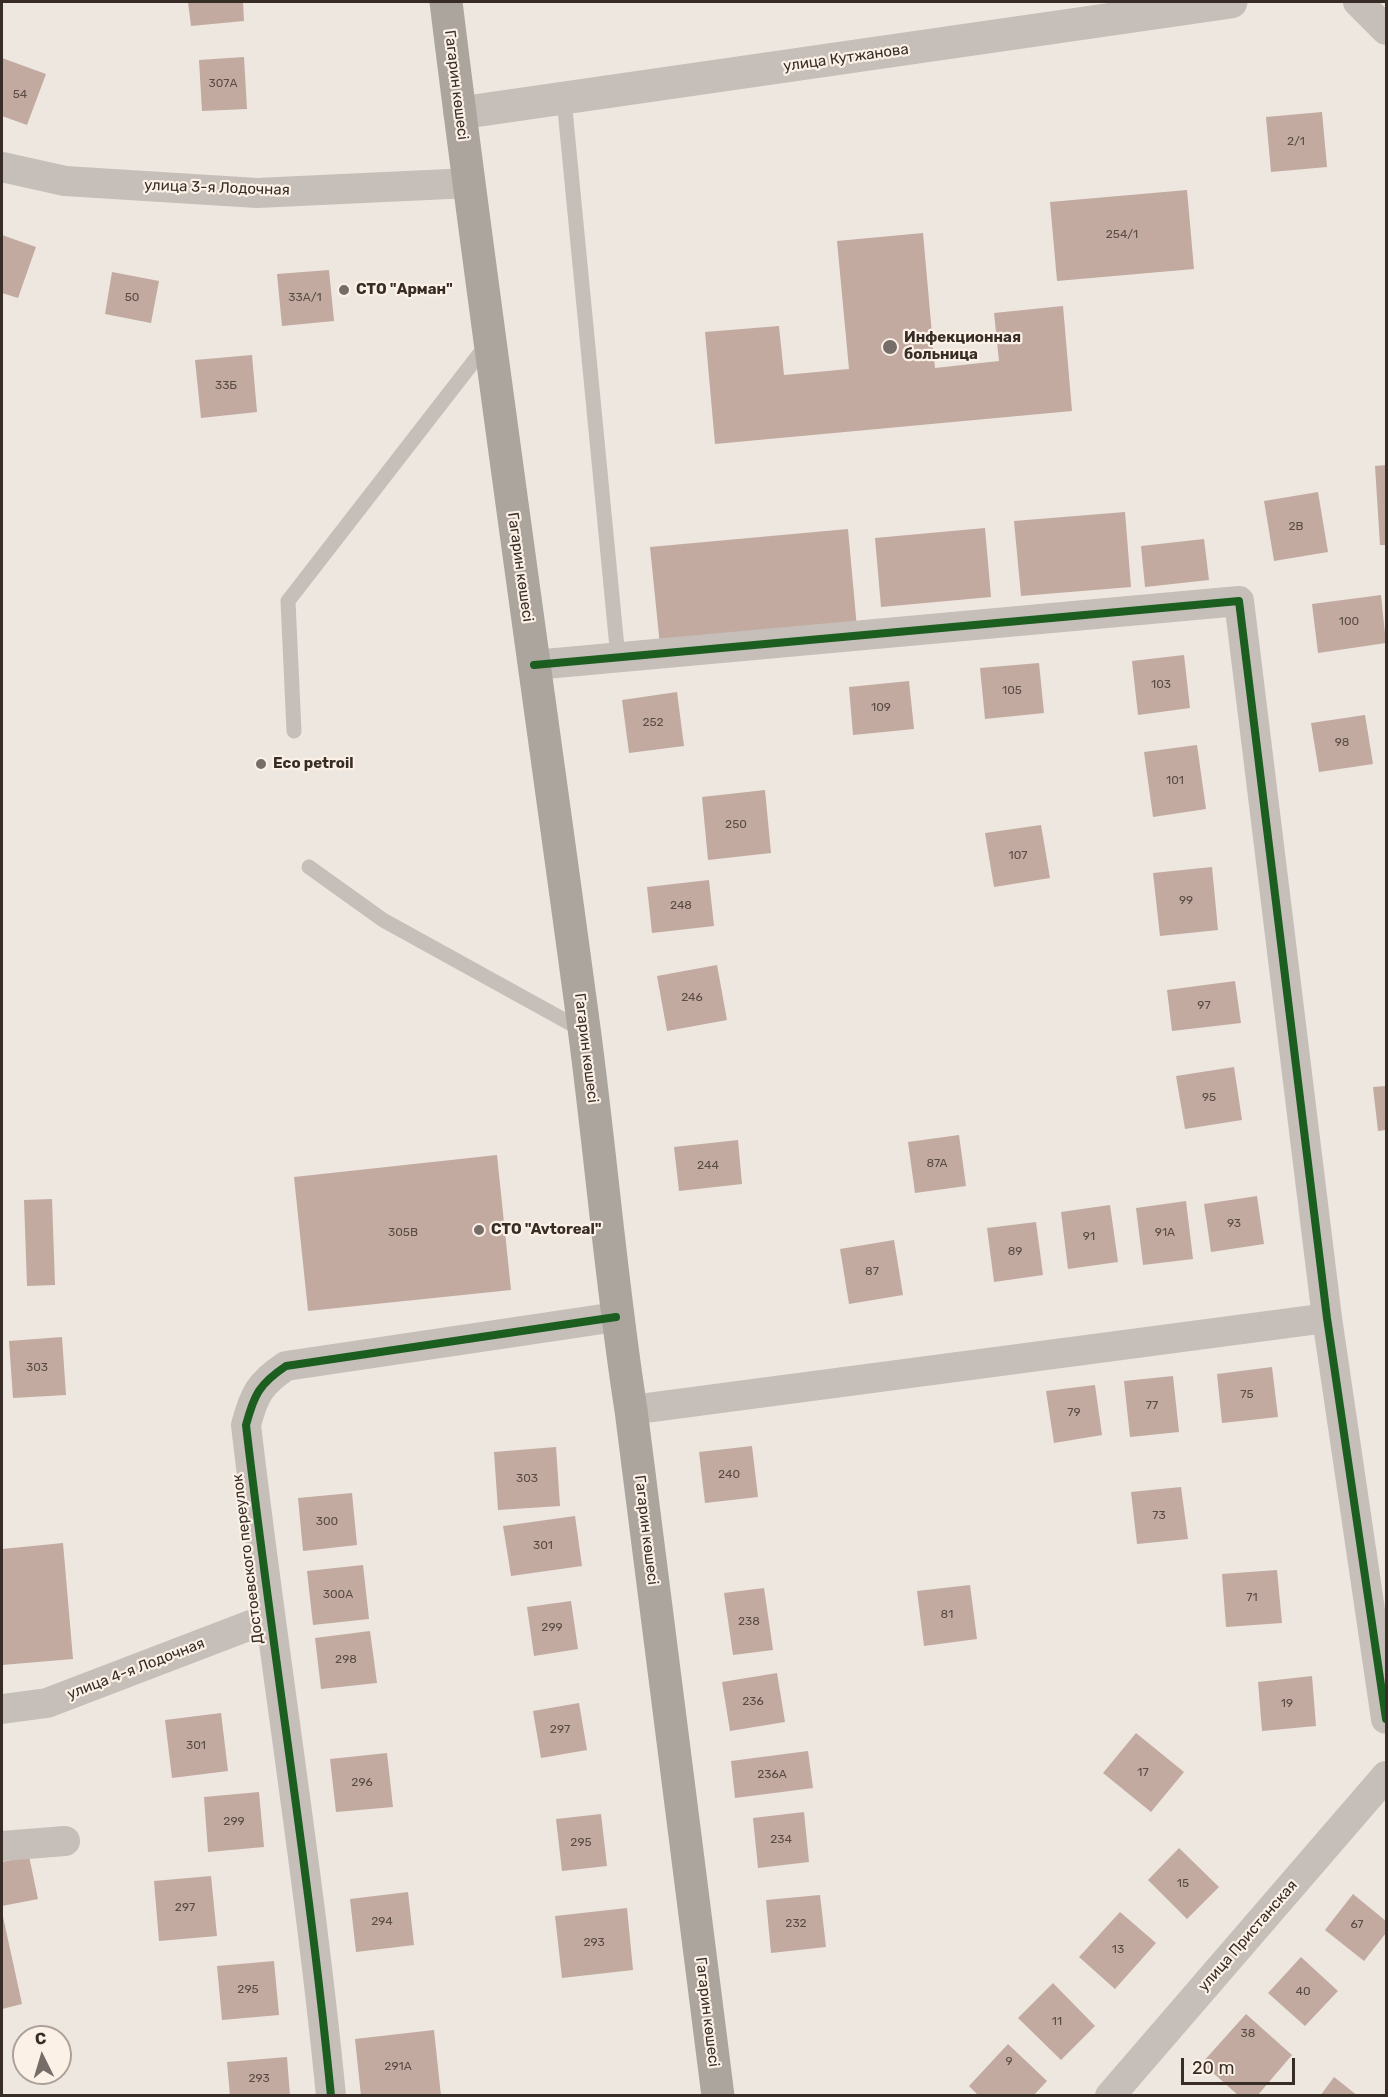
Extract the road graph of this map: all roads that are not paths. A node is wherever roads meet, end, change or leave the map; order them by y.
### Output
1 (446, 2) edge
2 (1232, 2) edge
3 (1358, 2) edge
4 (1386, 30) edge
5 (564, 99) junction
6 (460, 113) junction
7 (2, 167) edge
8 (470, 183) junction
9 (488, 343) junction
10 (618, 658) junction
11 (534, 665) junction
12 (294, 731) dead end
13 (309, 867) dead end
14 (584, 1031) junction
15 (616, 1317) junction
16 (1327, 1318) junction
17 (631, 1410) junction
18 (269, 1618) junction
19 (2, 1709) edge
20 (1386, 1719) edge
21 (1386, 1776) edge
22 (65, 1841) dead end
23 (2, 1846) edge
24 (331, 2096) edge
25 (718, 2096) edge
26 (1110, 2096) edge

1 - 6 highway, Гагарин көшесі
2 - 5 street, улица Кутжанова
3 - 4 street
5 - 6 street, улица Кутжанова
5 - 10 lane
6 - 8 highway, Гагарин көшесі
7 - 8 street, улица 3-я Лодочная
8 - 9 highway, Гагарин көшесі
9 - 11 highway, Гагарин көшесі
9 - 12 lane
10 - 11 street
10 - 16 street
11 - 14 highway, Гагарин көшесі
13 - 14 lane
14 - 15 highway, Гагарин көшесі
15 - 17 highway, Гагарин көшесі
15 - 18 street, Достоевского переулок
16 - 17 street
16 - 20 street
17 - 25 highway, Гагарин көшесі
18 - 19 street, улица 4-я Лодочная
18 - 24 street, Достоевского переулок
21 - 26 street, улица Пристанская
22 - 23 street

